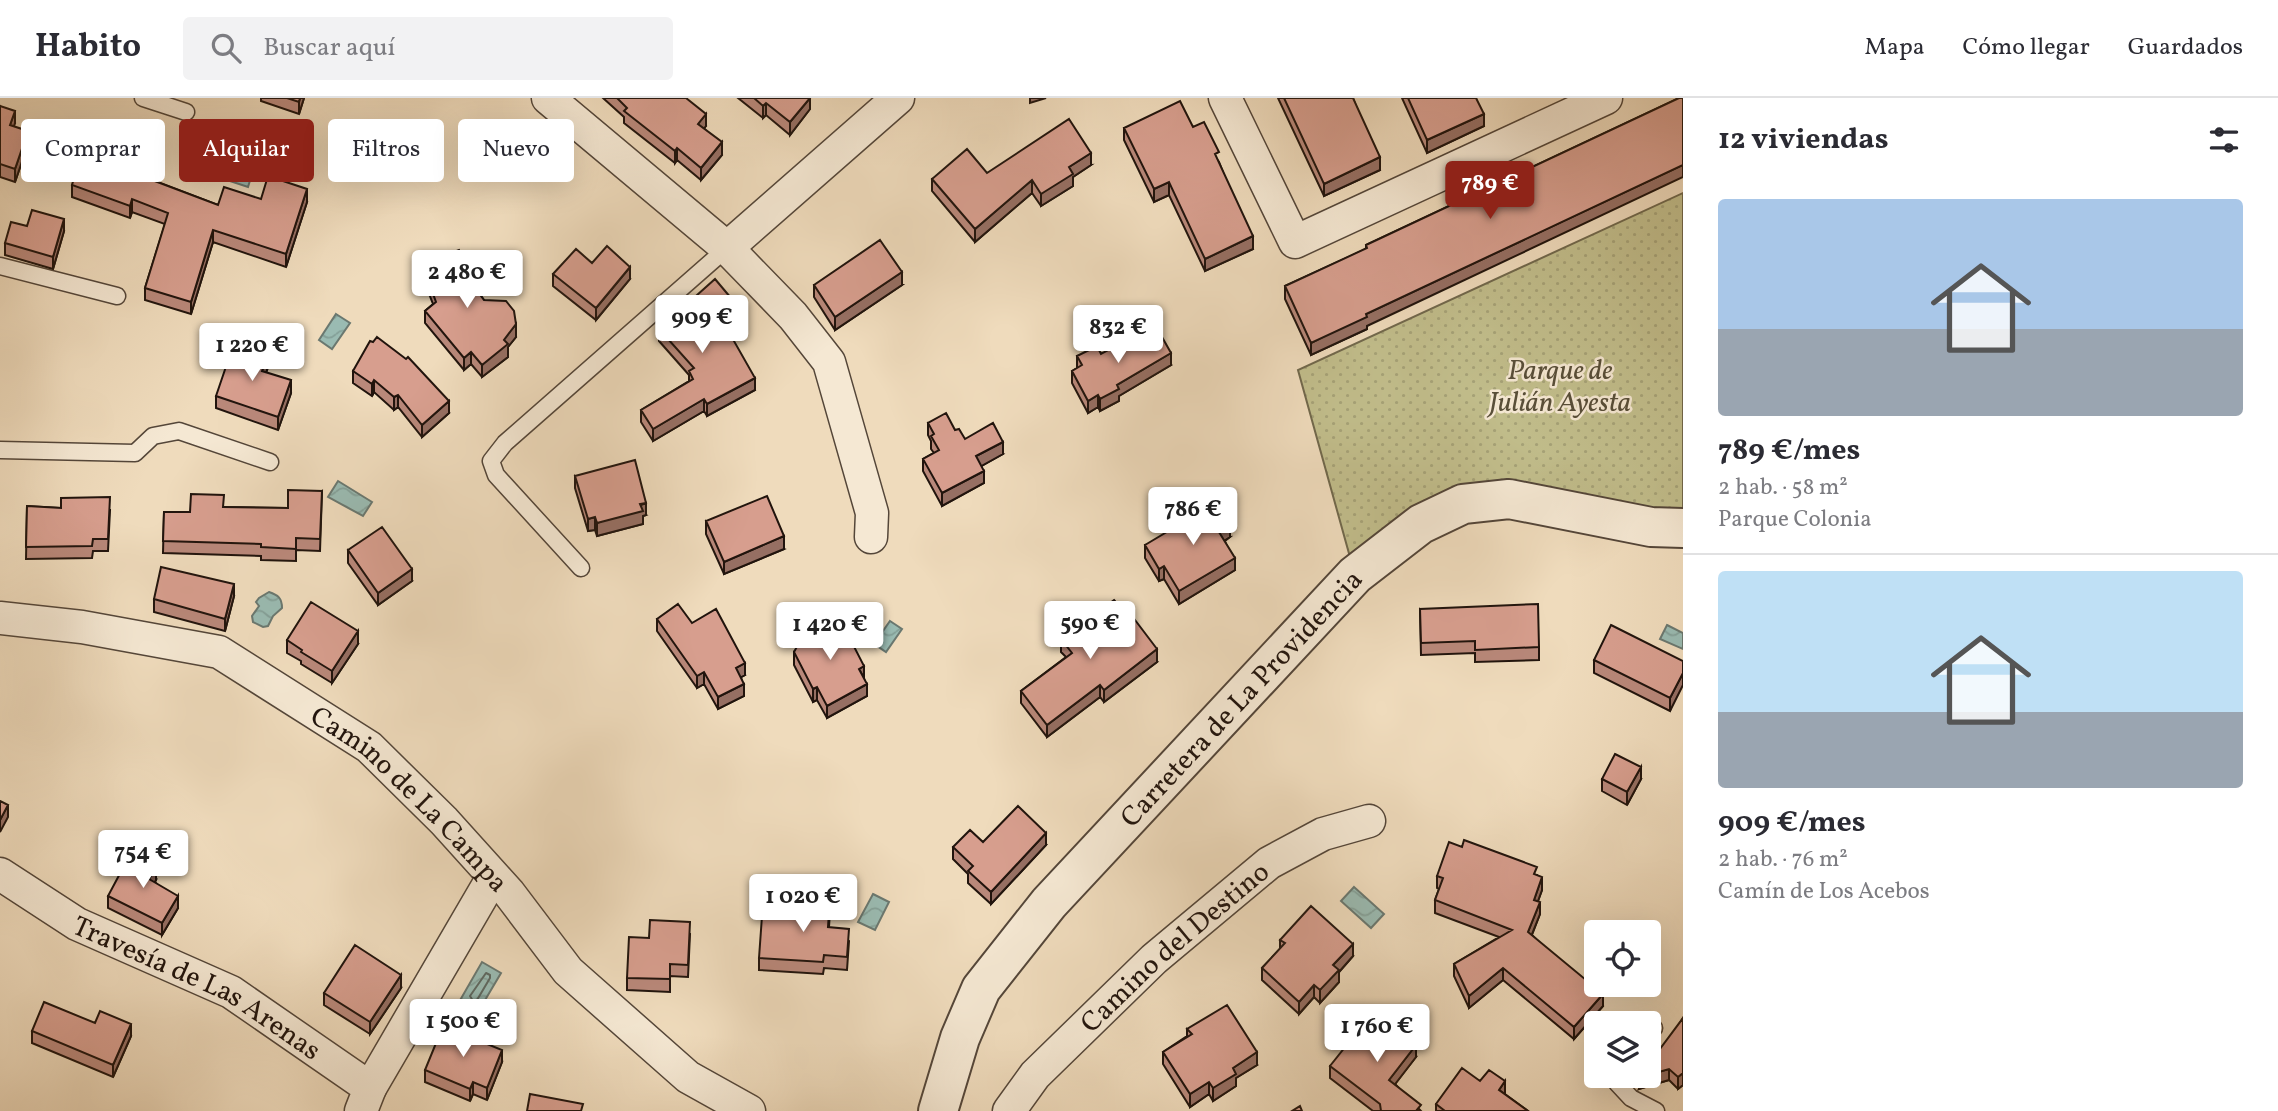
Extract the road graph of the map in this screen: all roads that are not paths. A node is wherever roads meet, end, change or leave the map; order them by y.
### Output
1 (143, 98) edge
2 (548, 98) edge
3 (898, 98) edge
4 (1225, 98) edge
5 (1606, 98) edge
6 (186, 112) dead end
7 (727, 248) junction
8 (0, 266) edge
9 (117, 296) dead end
10 (0, 450) edge
11 (270, 461) dead end
12 (1683, 528) edge
13 (871, 537) dead end
14 (581, 569) dead end
15 (0, 618) edge
16 (1369, 821) dead end
17 (0, 874) edge
18 (494, 877) junction
19 (1622, 1088) edge
20 (365, 1100) edge
21 (749, 1111) edge
22 (939, 1111) edge
23 (1009, 1111) edge
24 (1656, 1111) edge

1 - 6 lane
2 - 7 street
3 - 7 street
4 - 5 street
7 - 13 street
7 - 14 lane
8 - 9 lane
10 - 11 lane
12 - 22 street, Carretera de La Providencia
15 - 18 street, Camino de La Campa
16 - 23 street, Camino del Destino
17 - 20 street, Travesía de Las Arenas
18 - 20 street
18 - 21 street, Camino de La Campa
19 - 24 lane

